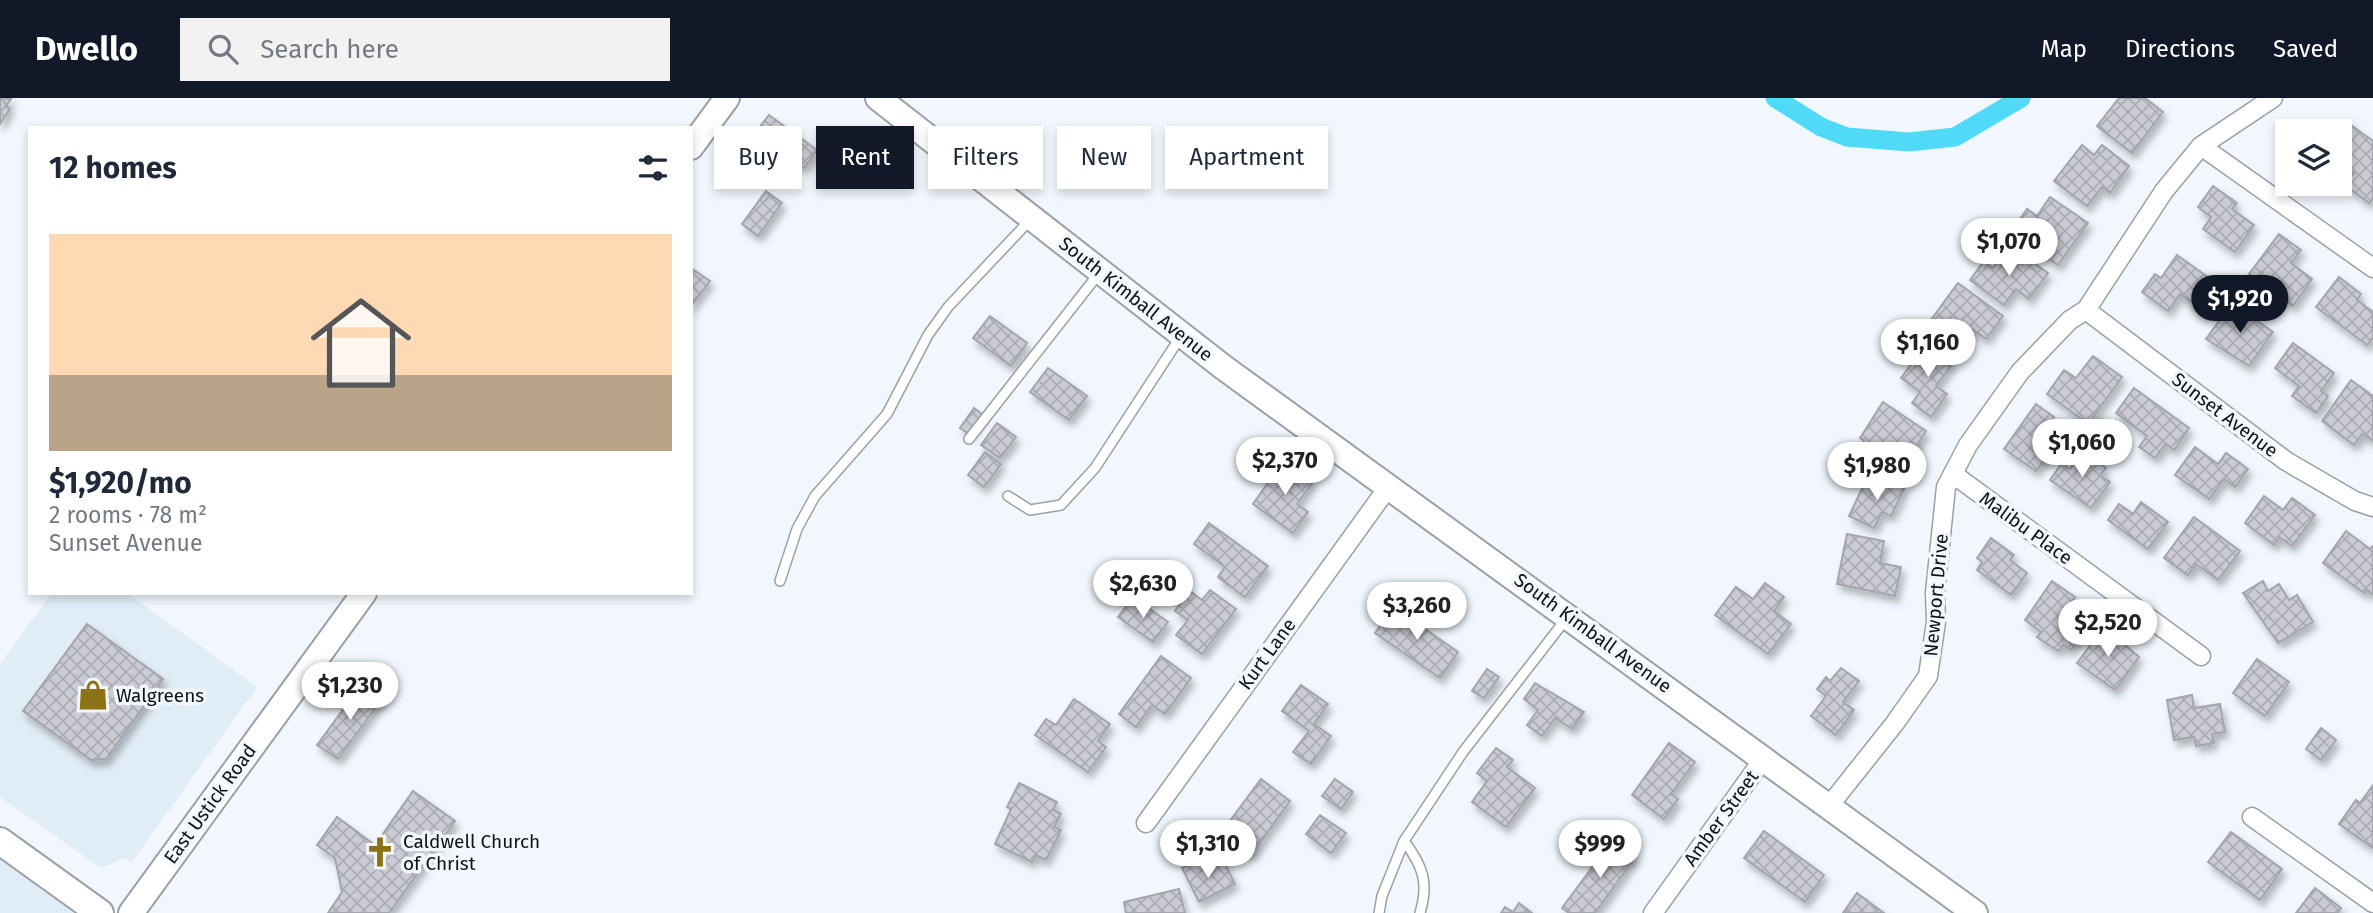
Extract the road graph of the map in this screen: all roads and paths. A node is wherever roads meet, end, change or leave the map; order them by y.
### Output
1 (727, 98) edge
2 (878, 98) edge
3 (2273, 98) edge
4 (693, 144) edge
5 (2201, 146) junction
6 (1032, 217) junction
7 (2373, 268) edge
8 (1101, 271) junction
9 (2085, 310) junction
10 (1182, 335) junction
11 (969, 439) dead end
12 (1953, 474) junction
13 (1388, 486) junction
14 (1008, 496) dead end
15 (2373, 507) edge
16 (780, 581) dead end
17 (364, 595) edge
18 (1569, 615) junction
19 (2202, 656) dead end
20 (1764, 758) junction
21 (1829, 806) junction
22 (2252, 817) dead end
23 (1146, 823) dead end
24 (0, 841) edge
25 (1404, 841) junction
26 (2373, 904) edge
27 (100, 913) edge
28 (131, 913) edge
29 (1379, 913) edge
30 (1420, 913) edge
31 (1653, 913) edge
32 (1975, 913) edge

1 - 4 street
2 - 6 street, South Kimball Avenue
3 - 5 street, Newport Drive
5 - 7 street
5 - 9 street, Newport Drive
6 - 8 street, South Kimball Avenue
6 - 16 lane
8 - 10 street, South Kimball Avenue
8 - 11 lane
9 - 12 street, Newport Drive
9 - 15 street, Sunset Avenue
10 - 13 street, South Kimball Avenue
10 - 14 lane
12 - 19 street, Malibu Place
12 - 21 street, Newport Drive
13 - 18 street, South Kimball Avenue
13 - 23 street, Kurt Lane
17 - 28 street, East Ustick Road
18 - 20 street, South Kimball Avenue
18 - 25 lane
20 - 21 street, South Kimball Avenue
20 - 31 street, Amber Street
21 - 32 street, South Kimball Avenue
22 - 26 street
24 - 27 main road
25 - 29 lane
25 - 30 lane

